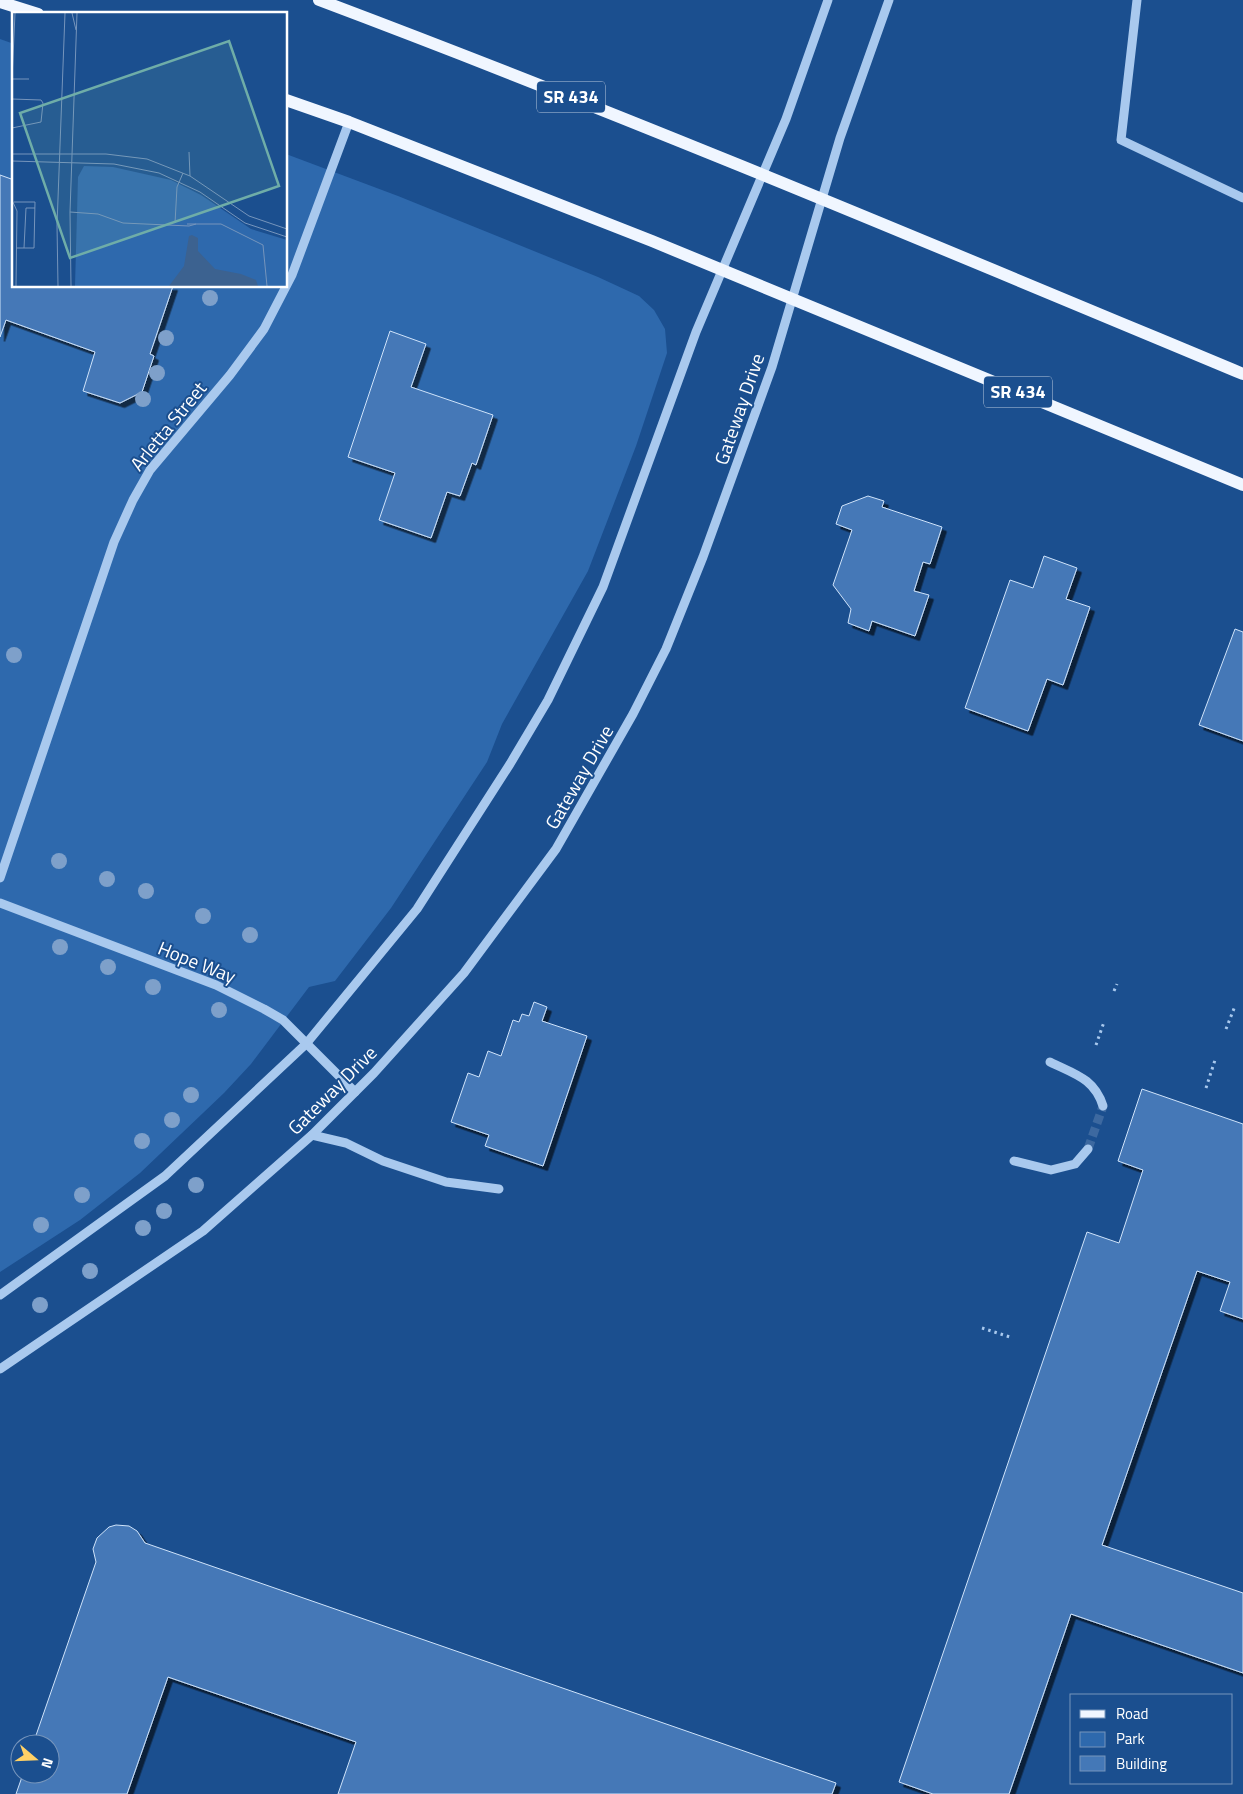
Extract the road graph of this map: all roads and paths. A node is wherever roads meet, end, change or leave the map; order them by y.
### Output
1 (319, 0) edge
2 (828, 0) edge
3 (889, 0) edge
4 (1136, 0) edge
5 (0, 2) edge
6 (32, 12) edge
7 (288, 101) edge
8 (349, 122) junction
9 (762, 174) junction
10 (822, 198) junction
11 (1243, 198) edge
12 (722, 270) junction
13 (288, 283) edge
14 (285, 288) edge
15 (792, 298) junction
16 (1243, 374) edge
17 (1243, 485) edge
18 (0, 878) edge
19 (0, 903) edge
20 (1117, 984) dead end
21 (1114, 992) dead end
22 (1235, 1006) dead end
23 (1104, 1022) dead end
24 (1226, 1030) dead end
25 (306, 1044) junction
26 (1096, 1045) dead end
27 (1215, 1060) dead end
28 (1050, 1062) dead end
29 (1206, 1088) dead end
30 (355, 1092) junction
31 (1103, 1106) dead end
32 (312, 1135) junction
33 (1088, 1149) tunnel mouth
34 (1014, 1161) dead end
35 (499, 1189) dead end
36 (0, 1295) edge
37 (982, 1328) dead end
38 (1010, 1337) dead end
39 (0, 1369) edge

1 - 9 main road, SR 434
2 - 9 street
3 - 10 street, Gateway Drive
4 - 11 street
5 - 6 main road
7 - 8 main road, SR 434
8 - 12 main road, SR 434
8 - 13 street, Arletta Street
9 - 10 main road, SR 434
9 - 12 street
10 - 15 street, Gateway Drive
10 - 16 main road, SR 434
12 - 15 main road, SR 434
12 - 25 street
14 - 18 street, Arletta Street
15 - 17 main road, SR 434
15 - 30 street, Gateway Drive
19 - 25 street, Hope Way
20 - 21 path
22 - 24 path
23 - 26 path
25 - 30 street, Hope Way
25 - 36 street
27 - 29 path
28 - 31 street
30 - 32 street, Gateway Drive
32 - 35 street
32 - 39 street, Gateway Drive
33 - 34 street
37 - 38 path

